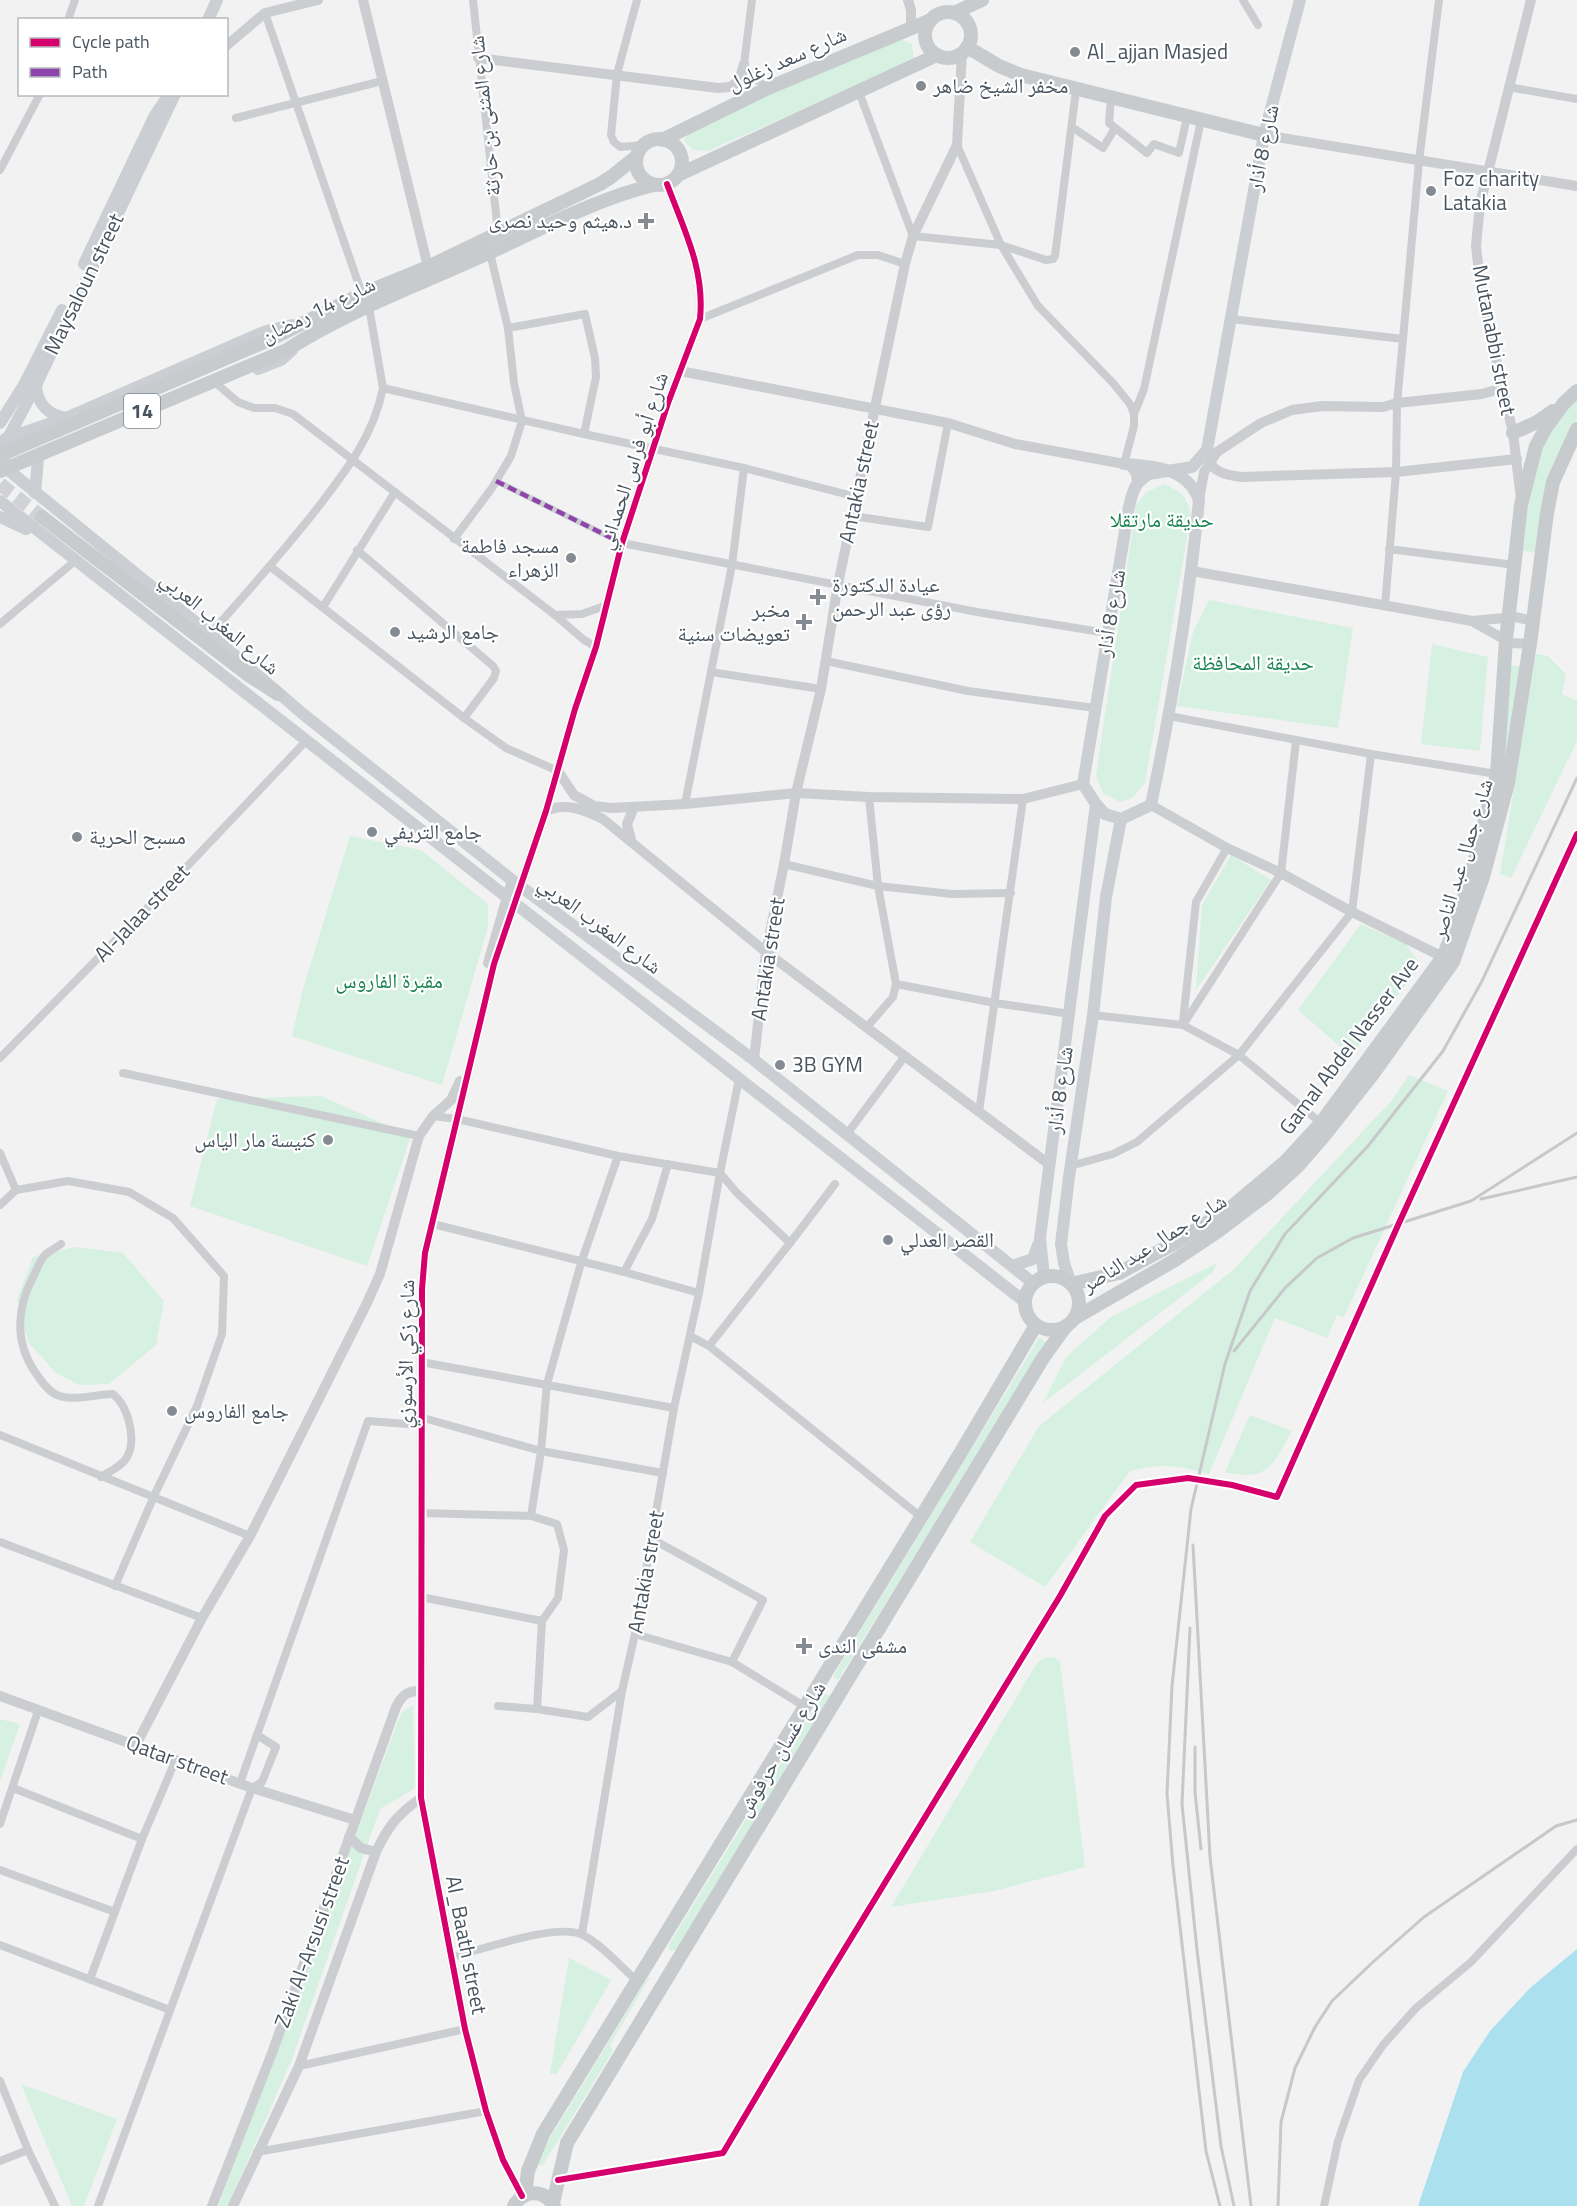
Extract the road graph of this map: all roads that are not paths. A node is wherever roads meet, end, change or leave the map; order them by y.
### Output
1 (75, 0) edge
2 (217, 0) edge
3 (318, 0) edge
4 (363, 0) edge
5 (472, 0) edge
6 (637, 0) edge
7 (752, 0) edge
8 (908, 0) edge
9 (982, 0) edge
10 (1242, 0) edge
11 (1299, 0) edge
12 (1439, 0) edge
13 (1531, 0) edge
14 (265, 13) junction
15 (954, 13) junction
16 (69, 18) edge
17 (209, 18) edge
18 (931, 20) junction
19 (1258, 25) dead end
20 (911, 30) junction
21 (228, 44) edge
22 (965, 50) junction
23 (937, 56) junction
24 (478, 58) junction
25 (744, 64) junction
26 (617, 74) junction
27 (382, 81) junction
28 (1508, 87) junction
29 (768, 88) junction
30 (1076, 90) junction
31 (859, 92) junction
32 (39, 96) edge
33 (170, 96) edge
34 (171, 96) edge
35 (1111, 99) junction
36 (1577, 99) edge
37 (296, 103) junction
38 (236, 118) dead end
39 (1194, 118) junction
40 (1072, 127) junction
41 (1115, 128) junction
42 (1264, 135) junction
43 (662, 140) junction
44 (957, 145) junction
45 (640, 151) junction
46 (1419, 161) junction
47 (0, 170) edge
48 (1488, 172) junction
49 (666, 181) junction
50 (1577, 186) edge
51 (498, 232) junction
52 (913, 236) junction
53 (1001, 245) junction
54 (490, 253) junction
55 (905, 264) junction
56 (428, 267) junction
57 (362, 294) junction
58 (369, 307) junction
59 (700, 319) junction
60 (1231, 319) junction
61 (508, 328) junction
62 (306, 329) junction
63 (1403, 339) junction
64 (680, 371) junction
65 (36, 385) junction
66 (218, 385) junction
67 (383, 388) junction
68 (1503, 388) junction
69 (1577, 391) edge
70 (1397, 403) junction
71 (1564, 403) junction
72 (11, 406) junction
73 (874, 409) junction
74 (0, 412) edge
75 (1134, 414) junction
76 (66, 418) junction
77 (522, 421) junction
78 (0, 423) edge
79 (948, 423) junction
80 (1577, 429) edge
81 (1513, 433) junction
82 (584, 434) junction
83 (4, 440) edge
84 (653, 449) junction
85 (1207, 450) junction
86 (0, 455) edge
87 (38, 459) junction
88 (1517, 459) junction
89 (354, 460) junction
90 (1209, 463) junction
91 (1124, 464) junction
92 (744, 468) junction
93 (1166, 471) junction
94 (1396, 472) junction
95 (4, 474) edge
96 (496, 481) junction
97 (1137, 482) junction
98 (395, 492) junction
99 (35, 493) junction
100 (856, 497) junction
101 (1199, 500) junction
102 (0, 501) edge
103 (1521, 505) junction
104 (852, 516) junction
105 (0, 517) edge
106 (42, 517) tunnel mouth
107 (454, 539) junction
108 (622, 543) junction
109 (62, 549) junction
110 (1389, 549) junction
111 (357, 550) junction
112 (76, 560) junction
113 (732, 565) junction
114 (1515, 565) junction
115 (271, 567) junction
116 (1192, 571) junction
117 (838, 584) junction
118 (607, 605) junction
119 (1385, 606) junction
120 (323, 607) junction
121 (555, 615) junction
122 (1509, 617) junction
123 (1472, 621) junction
124 (1533, 621) junction
125 (0, 624) edge
126 (1107, 633) junction
127 (210, 634) junction
128 (1506, 640) junction
129 (1530, 644) junction
130 (596, 647) junction
131 (826, 661) junction
132 (711, 672) junction
133 (821, 689) junction
134 (278, 694) junction
135 (1095, 708) junction
136 (1169, 716) junction
137 (464, 718) junction
138 (307, 740) junction
139 (1296, 741) junction
140 (1371, 754) junction
141 (558, 771) junction
142 (1497, 774) junction
143 (1083, 784) junction
144 (796, 793) junction
145 (869, 796) junction
146 (1023, 799) junction
147 (685, 804) junction
148 (1096, 804) junction
149 (1151, 805) junction
150 (634, 807) junction
151 (546, 811) junction
152 (1121, 819) junction
153 (1577, 834) edge
154 (631, 840) junction
155 (1227, 848) junction
156 (784, 864) junction
157 (1281, 873) junction
158 (516, 883) junction
159 (878, 886) junction
160 (1011, 893) junction
161 (509, 901) junction
162 (1352, 912) junction
163 (766, 952) junction
164 (1443, 957) junction
165 (896, 984) junction
166 (995, 1003) junction
167 (1070, 1014) junction
168 (1093, 1015) junction
169 (1183, 1025) junction
170 (867, 1027) junction
171 (1239, 1055) junction
172 (905, 1056) junction
173 (0, 1058) edge
174 (754, 1060) junction
175 (123, 1073) dead end
176 (739, 1079) junction
177 (979, 1112) junction
178 (433, 1116) junction
179 (457, 1119) junction
180 (1320, 1123) junction
181 (846, 1134) junction
182 (419, 1136) junction
183 (0, 1153) edge
184 (618, 1156) junction
185 (668, 1164) junction
186 (1050, 1165) junction
187 (1070, 1166) junction
188 (720, 1173) junction
189 (835, 1184) dead end
190 (16, 1190) junction
191 (0, 1205) edge
192 (433, 1224) junction
193 (1040, 1238) junction
194 (790, 1243) junction
195 (61, 1244) dead end
196 (581, 1263) junction
197 (1012, 1266) junction
198 (624, 1272) junction
199 (1039, 1280) junction
200 (1071, 1284) junction
201 (699, 1293) junction
202 (1025, 1302) junction
203 (1070, 1322) junction
204 (1036, 1325) junction
205 (690, 1336) junction
206 (709, 1346) junction
207 (421, 1362) junction
208 (547, 1384) junction
209 (674, 1408) junction
210 (420, 1421) junction
211 (0, 1435) edge
212 (541, 1451) junction
213 (663, 1473) junction
214 (100, 1477) junction
215 (154, 1496) junction
216 (421, 1513) junction
217 (531, 1516) junction
218 (921, 1517) junction
219 (250, 1536) junction
220 (651, 1539) junction
221 (0, 1542) edge
222 (115, 1586) junction
223 (421, 1597) junction
224 (202, 1618) junction
225 (542, 1621) junction
226 (635, 1634) junction
227 (732, 1662) junction
228 (821, 1681) junction
229 (420, 1691) junction
230 (622, 1691) junction
231 (840, 1692) junction
232 (0, 1696) edge
233 (498, 1706) dead end
234 (804, 1706) junction
235 (537, 1709) junction
236 (38, 1711) junction
237 (257, 1735) junction
238 (136, 1745) junction
239 (176, 1759) junction
240 (240, 1783) junction
241 (13, 1788) junction
242 (252, 1788) junction
243 (421, 1798) junction
244 (355, 1820) junction
245 (0, 1824) edge
246 (349, 1838) junction
247 (142, 1839) junction
248 (1577, 1849) edge
249 (376, 1852) junction
250 (0, 1870) edge
251 (115, 1912) junction
252 (582, 1934) junction
253 (0, 1945) edge
254 (452, 1957) junction
255 (648, 1960) junction
256 (90, 1979) junction
257 (636, 1980) junction
258 (170, 2010) junction
259 (465, 2029) junction
260 (615, 2062) junction
261 (299, 2066) junction
262 (0, 2081) edge
263 (2, 2094) edge
264 (486, 2111) junction
265 (28, 2150) junction
266 (257, 2152) junction
267 (0, 2161) edge
268 (558, 2180) junction
269 (520, 2199) edge
270 (52, 2205) edge
271 (554, 2205) edge
272 (98, 2206) edge
273 (212, 2206) edge
274 (232, 2206) edge
275 (1324, 2206) edge

1 - 16 street
2 - 17 main road
3 - 14 street
4 - 27 street
5 - 24 street, شارع المثنى بن حارثة
6 - 26 street
7 - 25 street
8 - 20 street
9 - 15 main road
10 - 19 street
11 - 42 main road, شارع 8 أذار
12 - 46 street
13 - 28 street, Mutanabbi street
14 - 21 street
14 - 37 street
15 - 18 main road
15 - 22 main road
18 - 20 main road, شارع سعد زغلول
18 - 23 main road
20 - 29 main road, شارع سعد زغلول
22 - 23 main road
22 - 30 main road
22 - 44 street, Antakia street
23 - 31 main road
24 - 26 street
24 - 51 street, شارع المثنى بن حارثة
25 - 26 street
25 - 29 street
26 - 45 street
27 - 37 street
27 - 56 street
28 - 36 street
28 - 48 street, Mutanabbi street
29 - 43 main road, شارع سعد زغلول
30 - 35 main road
30 - 40 street
31 - 49 main road
31 - 52 street
32 - 47 street
33 - 72 main road, Maysaloun street
34 - 65 main road, Maysaloun street
35 - 39 main road
35 - 41 street
37 - 38 street
37 - 57 street
39 - 41 street
39 - 42 main road
39 - 75 street
40 - 41 street
40 - 53 street
42 - 46 street
42 - 60 main road, شارع 8 أذار
43 - 45 main road
43 - 49 main road
44 - 52 street, Antakia street
44 - 53 street
45 - 49 main road
45 - 51 main road, شارع 14 رمضان
46 - 48 street
46 - 63 street
48 - 50 street
48 - 68 street, Mutanabbi street
49 - 54 main road, شارع 14 رمضان
49 - 59 street, شارع أبو فراس الحمداني
51 - 56 main road, شارع 14 رمضان
52 - 53 street
52 - 55 street, Antakia street
53 - 75 street
54 - 58 main road, شارع 14 رمضان
54 - 61 street
55 - 59 street
55 - 73 street, Antakia street
56 - 57 main road, شارع 14 رمضان
57 - 62 main road, شارع 14 رمضان
58 - 62 main road, شارع 14 رمضان
58 - 67 street
59 - 64 street, شارع أبو فراس الحمداني
60 - 63 street
60 - 85 main road, شارع 8 أذار
61 - 77 street
61 - 82 street
62 - 66 main road
62 - 76 main road
62 - 86 main road, شارع 14 رمضان / 14, bridge
62 - 95 main road, شارع 14 رمضان / 14, bridge
63 - 70 street
64 - 73 street
64 - 84 street, شارع أبو فراس الحمداني
65 - 76 main road
65 - 83 main road, Maysaloun street
66 - 87 main road
66 - 89 street
67 - 77 street
67 - 89 street
68 - 70 street
68 - 81 street, Mutanabbi street
69 - 71 main road, شارع جمال عبد الناصر
70 - 90 street
70 - 94 street
71 - 81 main road
71 - 103 main road, شارع جمال عبد الناصر
72 - 74 main road
72 - 78 main road, Maysaloun street
73 - 79 street
73 - 100 street, Antakia street
75 - 91 street
76 - 83 main road
77 - 82 street
77 - 96 street
79 - 91 street
79 - 104 street
80 - 124 main road, شارع جمال عبد الناصر
81 - 88 street, Mutanabbi street
82 - 84 street
83 - 95 main road, Maysaloun street
84 - 92 street
84 - 108 street, شارع أبو فراس الحمداني
85 - 90 street
85 - 93 main road
87 - 95 main road
87 - 99 main road
88 - 94 street
88 - 103 street, Mutanabbi street
89 - 98 street
89 - 115 street
90 - 94 street
90 - 101 street
91 - 93 main road
91 - 97 street
92 - 100 street
92 - 113 street
93 - 97 main road
93 - 101 main road
94 - 110 street
95 - 99 main road, شارع المغرب العربي
96 - 107 street
96 - 108 street
97 - 126 main road, شارع 8 أذار
98 - 107 street
98 - 111 street
99 - 127 main road, شارع المغرب العربي
100 - 104 street, Antakia street
101 - 116 main road
102 - 109 main road, شارع المغرب العربي
103 - 114 main road, شارع جمال عبد الناصر
104 - 117 street, Antakia street
105 - 109 main road
106 - 134 main road
107 - 121 street
108 - 113 street
108 - 118 street, شارع أبو فراس الحمداني
109 - 112 main road, شارع المغرب العربي
110 - 114 street
110 - 119 street
111 - 120 street
111 - 137 street
112 - 125 street
112 - 138 main road, شارع المغرب العربي
113 - 117 street
113 - 132 street
114 - 122 main road, شارع جمال عبد الناصر
115 - 120 street
115 - 127 street
116 - 119 street
116 - 136 main road
117 - 126 street
117 - 131 street, Antakia street
118 - 121 street
118 - 130 street, شارع أبو فراس الحمداني
119 - 123 street
120 - 137 street
121 - 130 street
122 - 123 street
122 - 124 street
122 - 128 main road, شارع جمال عبد الناصر
123 - 128 street
124 - 129 main road, شارع جمال عبد الناصر
126 - 135 main road, شارع 8 أذار
127 - 134 main road, شارع المغرب العربي
128 - 129 street
128 - 142 main road, شارع جمال عبد الناصر
129 - 203 main road, شارع جمال عبد الناصر
130 - 141 street, شارع أبو فراس الحمداني
131 - 133 street, Antakia street
131 - 135 street
132 - 133 street
132 - 147 street
133 - 144 street, Antakia street
134 - 158 main road, شارع المغرب العربي
135 - 143 main road, شارع 8 أذار
136 - 139 street
136 - 149 main road
137 - 141 street
138 - 161 main road, شارع المغرب العربي
138 - 173 street, Al-Jalaa street
139 - 140 street
139 - 157 street
140 - 142 street
140 - 162 street
141 - 150 street
141 - 151 street, شارع أبو فراس الحمداني
142 - 164 main road, شارع جمال عبد الناصر
143 - 146 street
143 - 148 main road
144 - 145 street
144 - 147 street
144 - 156 street, Antakia street
145 - 146 street
145 - 159 street
146 - 160 street
147 - 150 street
148 - 152 main road
148 - 167 main road, شارع 8 أذار
149 - 152 main road
149 - 155 street
150 - 154 street
151 - 154 street
151 - 158 street, شارع أبو فراس الحمداني
152 - 168 main road
153 - 268 street
154 - 163 street
155 - 157 street
155 - 169 street
156 - 159 street
156 - 163 street, Antakia street
157 - 162 street
157 - 169 street
158 - 161 street, شارع زكي الأرسوزي
158 - 174 main road, شارع المغرب العربي
159 - 160 street
159 - 165 street
160 - 166 street
161 - 176 main road, شارع المغرب العربي
161 - 178 street
161 - 179 street, شارع زكي الأرسوزي
162 - 164 street
162 - 171 street
163 - 170 street
163 - 174 street, Antakia street
164 - 180 main road, Gamal Abdel Nasser Ave
165 - 166 street
165 - 170 street
166 - 167 street
166 - 177 street
167 - 186 main road, شارع 8 أذار
168 - 169 street
168 - 187 main road
169 - 171 street
170 - 172 street
171 - 180 street
171 - 187 street
172 - 177 street
172 - 181 street
174 - 181 main road, شارع المغرب العربي
175 - 182 street
176 - 188 street, Antakia street
176 - 202 main road, شارع المغرب العربي
177 - 186 street
178 - 179 street
178 - 182 street
179 - 184 street
179 - 192 street, شارع زكي الأرسوزي
180 - 200 main road, Gamal Abdel Nasser Ave
181 - 197 main road, شارع المغرب العربي
182 - 219 street
183 - 190 street
184 - 185 street
184 - 196 street
185 - 188 street
185 - 198 street
186 - 193 main road, شارع 8 أذار
187 - 200 main road
188 - 194 street
188 - 201 street, Antakia street
189 - 194 street
190 - 191 street
190 - 215 street
192 - 196 street
192 - 207 street, شارع زكي الأرسوزي
193 - 197 main road
193 - 199 main road, شارع 8 أذار
194 - 206 street
195 - 214 street
196 - 198 street
196 - 208 street
197 - 199 main road, شارع المغرب العربي
198 - 201 street
199 - 200 main road
199 - 202 main road
200 - 203 main road
201 - 205 street, Antakia street
202 - 204 main road
203 - 204 main road
203 - 231 main road, شارع غسان حرفوش
204 - 218 main road, شارع غسان حرفوش
205 - 206 street
205 - 209 street, Antakia street
206 - 218 street
207 - 208 street
207 - 210 street, شارع زكي الأرسوزي
208 - 209 street
208 - 212 street
209 - 213 street, Antakia street
210 - 212 street
210 - 216 street, شارع زكي الأرسوزي
210 - 237 street
211 - 214 street
212 - 213 street
212 - 217 street
213 - 220 street, Antakia street
214 - 215 street
215 - 219 street
215 - 222 street
216 - 217 street
216 - 223 street, شارع زكي الأرسوزي
217 - 225 street
218 - 228 main road, شارع غسان حرفوش
219 - 224 street
220 - 226 street, Antakia street
220 - 227 street
221 - 222 street
222 - 224 street
223 - 225 street
223 - 229 street, شارع زكي الأرسوزي
224 - 238 street
225 - 235 street
226 - 227 street
226 - 230 street, Antakia street
227 - 234 street
228 - 231 main road
228 - 234 main road, شارع غسان حرفوش
229 - 243 street, Al_Baath street
229 - 244 street, Zaki Al-Arsusi street
230 - 235 street
230 - 252 street, Antakia street
231 - 260 main road, شارع غسان حرفوش
232 - 236 street, Qatar street
233 - 235 street
234 - 255 main road, شارع غسان حرفوش
236 - 238 street, Qatar street
236 - 241 street
237 - 240 street
237 - 242 street
238 - 239 street, Qatar street
239 - 240 street, Qatar street
239 - 247 street
240 - 242 street, Qatar street
241 - 245 street
241 - 247 street
242 - 244 street, Qatar street
242 - 258 street
243 - 249 street
243 - 254 street, Al_Baath street
244 - 246 street, Zaki Al-Arsusi street
246 - 249 street
246 - 273 street, Zaki Al-Arsusi street
247 - 251 street
248 - 275 street
249 - 261 street
250 - 251 street
251 - 256 street
252 - 254 street
252 - 257 street
253 - 256 street
254 - 259 street, Al_Baath street
255 - 257 main road, شارع غسان حرفوش
255 - 260 main road
256 - 258 street
257 - 269 main road, شارع غسان حرفوش
258 - 272 street
259 - 261 street
259 - 264 street, Al_Baath street
260 - 268 main road, شارع غسان حرفوش
261 - 266 street
262 - 263 street
263 - 265 street
264 - 266 street
264 - 269 street, Al_Baath street
265 - 267 street
265 - 270 street
266 - 274 street
268 - 271 main road, شارع غسان حرفوش
269 - 271 main road

